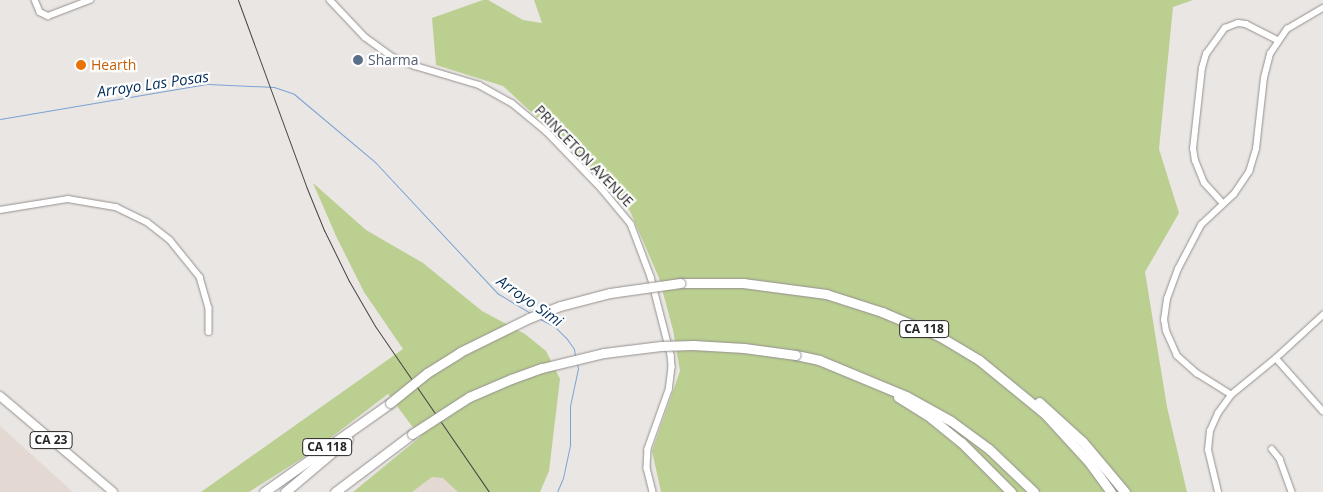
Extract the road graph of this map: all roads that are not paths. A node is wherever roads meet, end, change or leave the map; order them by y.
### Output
1 (35, 0) edge
2 (90, 0) edge
3 (330, 0) edge
4 (1323, 8) edge
5 (1278, 40) junction
6 (1223, 204) junction
7 (0, 210) edge
8 (1322, 318) edge
9 (209, 332) dead end
10 (1276, 358) junction
11 (979, 360) junction
12 (887, 388) junction
13 (1231, 395) junction
14 (0, 396) edge
15 (390, 403) junction
16 (1323, 411) edge
17 (1272, 449) dead end
18 (113, 492) edge
19 (264, 492) edge
20 (285, 492) edge
21 (335, 492) edge
22 (653, 492) edge
23 (1011, 492) edge
24 (1034, 492) edge
25 (1111, 492) edge
26 (1125, 492) edge
27 (1218, 492) edge
28 (1292, 492) edge

1 - 2 street
3 - 22 street, PRINCETON AVENUE
4 - 5 street
5 - 6 street
5 - 6 street
6 - 13 street
7 - 9 street
8 - 10 street
10 - 13 street
10 - 16 street
11 - 15 highway, CA 118, bridge
11 - 25 highway, CA 118
11 - 26 highway
12 - 21 highway, CA 118, bridge
12 - 23 highway
12 - 24 highway, CA 118
13 - 27 street
14 - 18 main road, CA 23
15 - 19 highway, CA 118
15 - 20 highway
17 - 28 street

